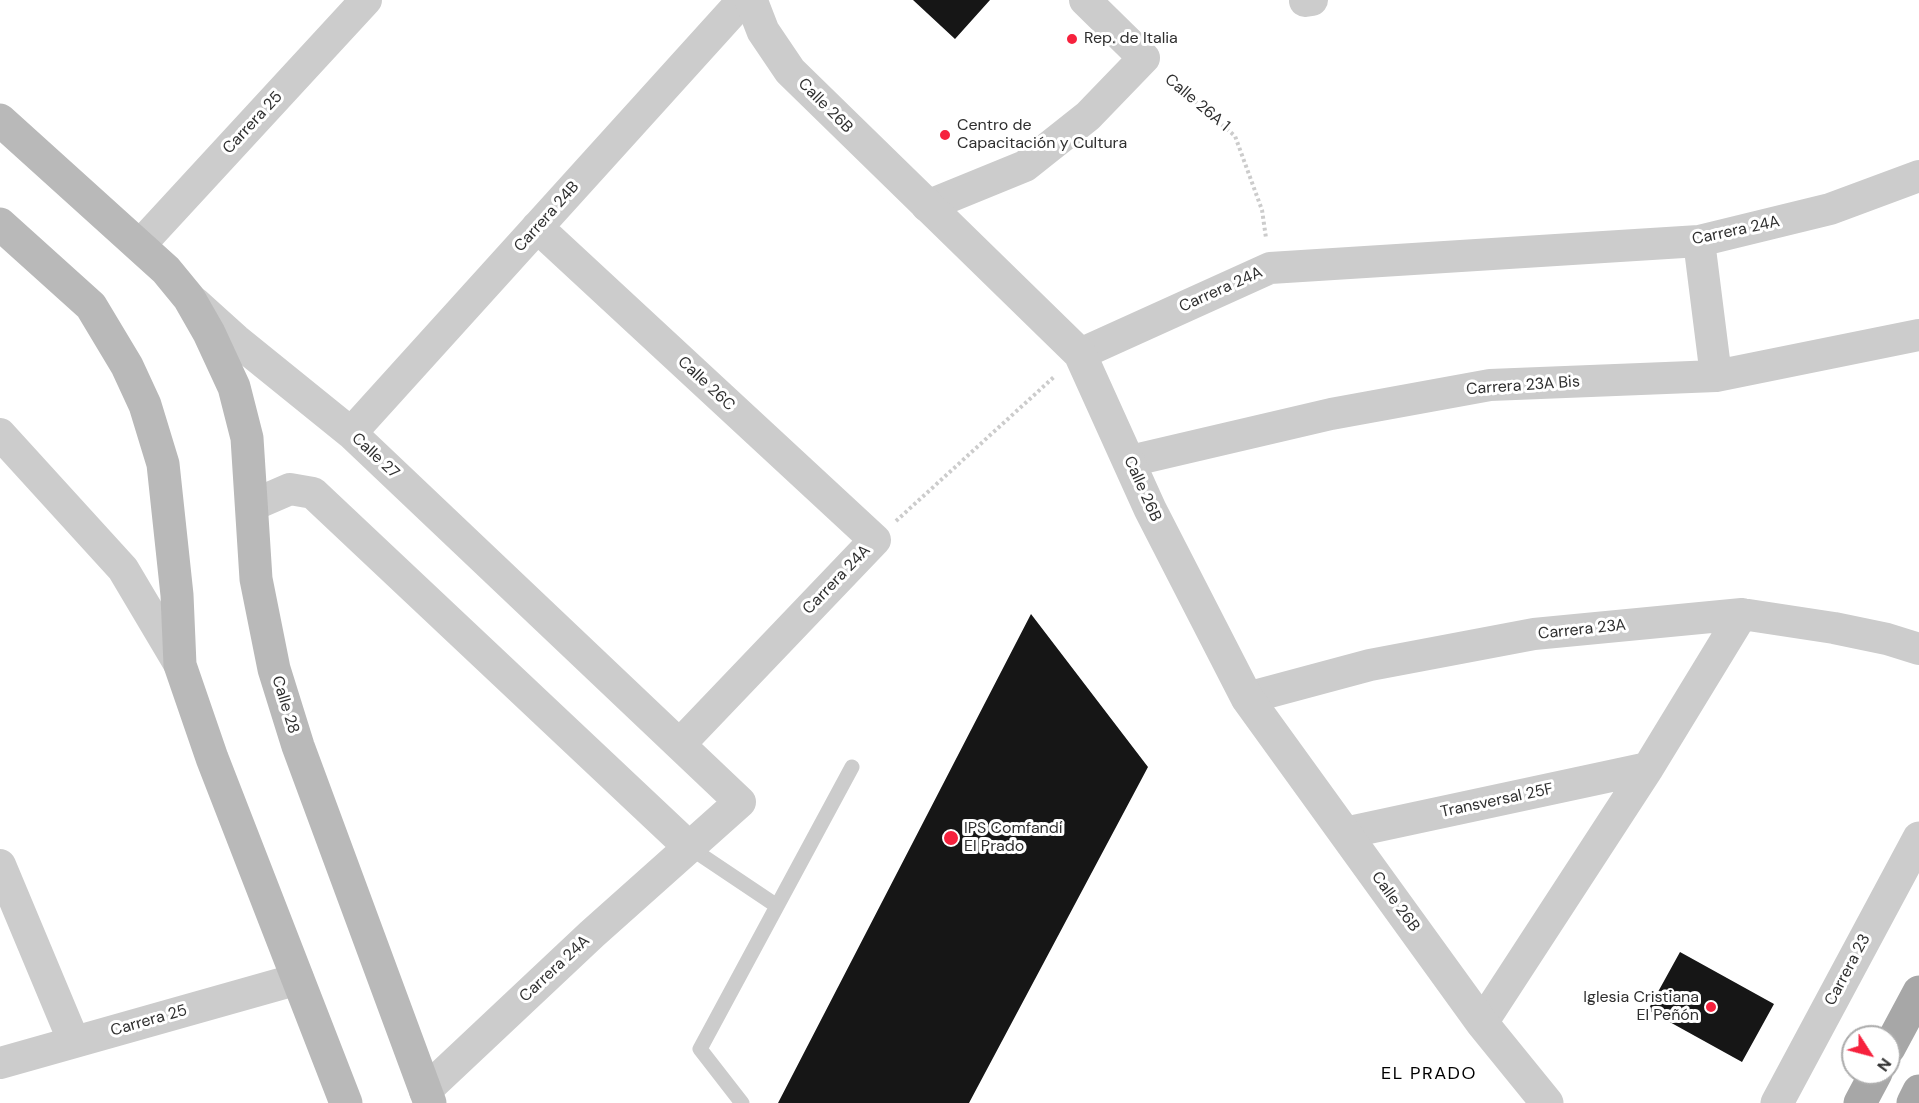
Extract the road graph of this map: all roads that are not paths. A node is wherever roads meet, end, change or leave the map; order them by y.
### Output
1 (366, 0) edge
2 (742, 0) edge
3 (751, 0) edge
4 (1085, 0) edge
5 (0, 120) edge
6 (1919, 176) edge
7 (927, 206) junction
8 (0, 224) edge
9 (537, 227) junction
10 (1699, 241) junction
11 (140, 245) junction
12 (189, 298) junction
13 (1919, 335) edge
14 (1080, 354) junction
15 (1716, 376) junction
16 (351, 433) junction
17 (0, 434) edge
18 (1130, 461) junction
19 (253, 505) junction
20 (875, 540) joint
21 (1742, 614) junction
22 (1919, 649) edge
23 (180, 665) junction
24 (1247, 698) junction
25 (680, 744) junction
26 (852, 767) dead end
27 (1648, 768) junction
28 (740, 802) joint
29 (1345, 833) junction
30 (1919, 838) edge
31 (689, 847) junction
32 (0, 865) edge
33 (777, 906) junction
34 (298, 979) junction
35 (1919, 992) edge
36 (1482, 1023) junction
37 (1901, 1026) edge
38 (74, 1042) junction
39 (0, 1063) edge
40 (1870, 1085) edge
41 (1919, 1091) edge
42 (428, 1097) edge
43 (346, 1103) edge
44 (742, 1103) edge
45 (1548, 1103) edge
46 (1777, 1103) edge
47 (1860, 1103) edge
48 (1912, 1103) edge

1 - 11 street, Carrera 25
2 - 9 street, Carrera 24B
3 - 7 street, Calle 26B
4 - 7 street
5 - 11 main road, Calle 27
6 - 10 street, Carrera 24A
7 - 14 street, Calle 26B
8 - 23 main road
9 - 16 street, Carrera 24B
9 - 20 street, Calle 26C
10 - 14 street, Carrera 24A
10 - 15 street
11 - 12 main road, Calle 27
12 - 16 street, Calle 27
12 - 19 main road, Calle 28
13 - 15 street, Carrera 23A Bis
14 - 18 street, Calle 26B
15 - 18 street, Carrera 23A Bis
16 - 25 street, Calle 27
17 - 23 street
18 - 24 street, Calle 26B
19 - 31 street
19 - 42 main road, Calle 28
20 - 25 street, Carrera 24A
21 - 22 street, Carrera 23A
21 - 24 street, Carrera 23A
21 - 27 street
23 - 34 main road
24 - 29 street, Calle 26B
25 - 28 street, Calle 27
26 - 33 lane
27 - 29 street, Transversal 25F
27 - 36 street
28 - 31 street, Carrera 24A
29 - 36 street, Calle 26B
30 - 46 street, Carrera 23
31 - 33 lane
31 - 42 street, Carrera 24A
32 - 38 street
33 - 44 lane
34 - 38 street, Carrera 25
34 - 43 main road
35 - 37 main road
36 - 45 street, Calle 26B
38 - 39 street, Carrera 25
40 - 47 main road
41 - 48 main road

